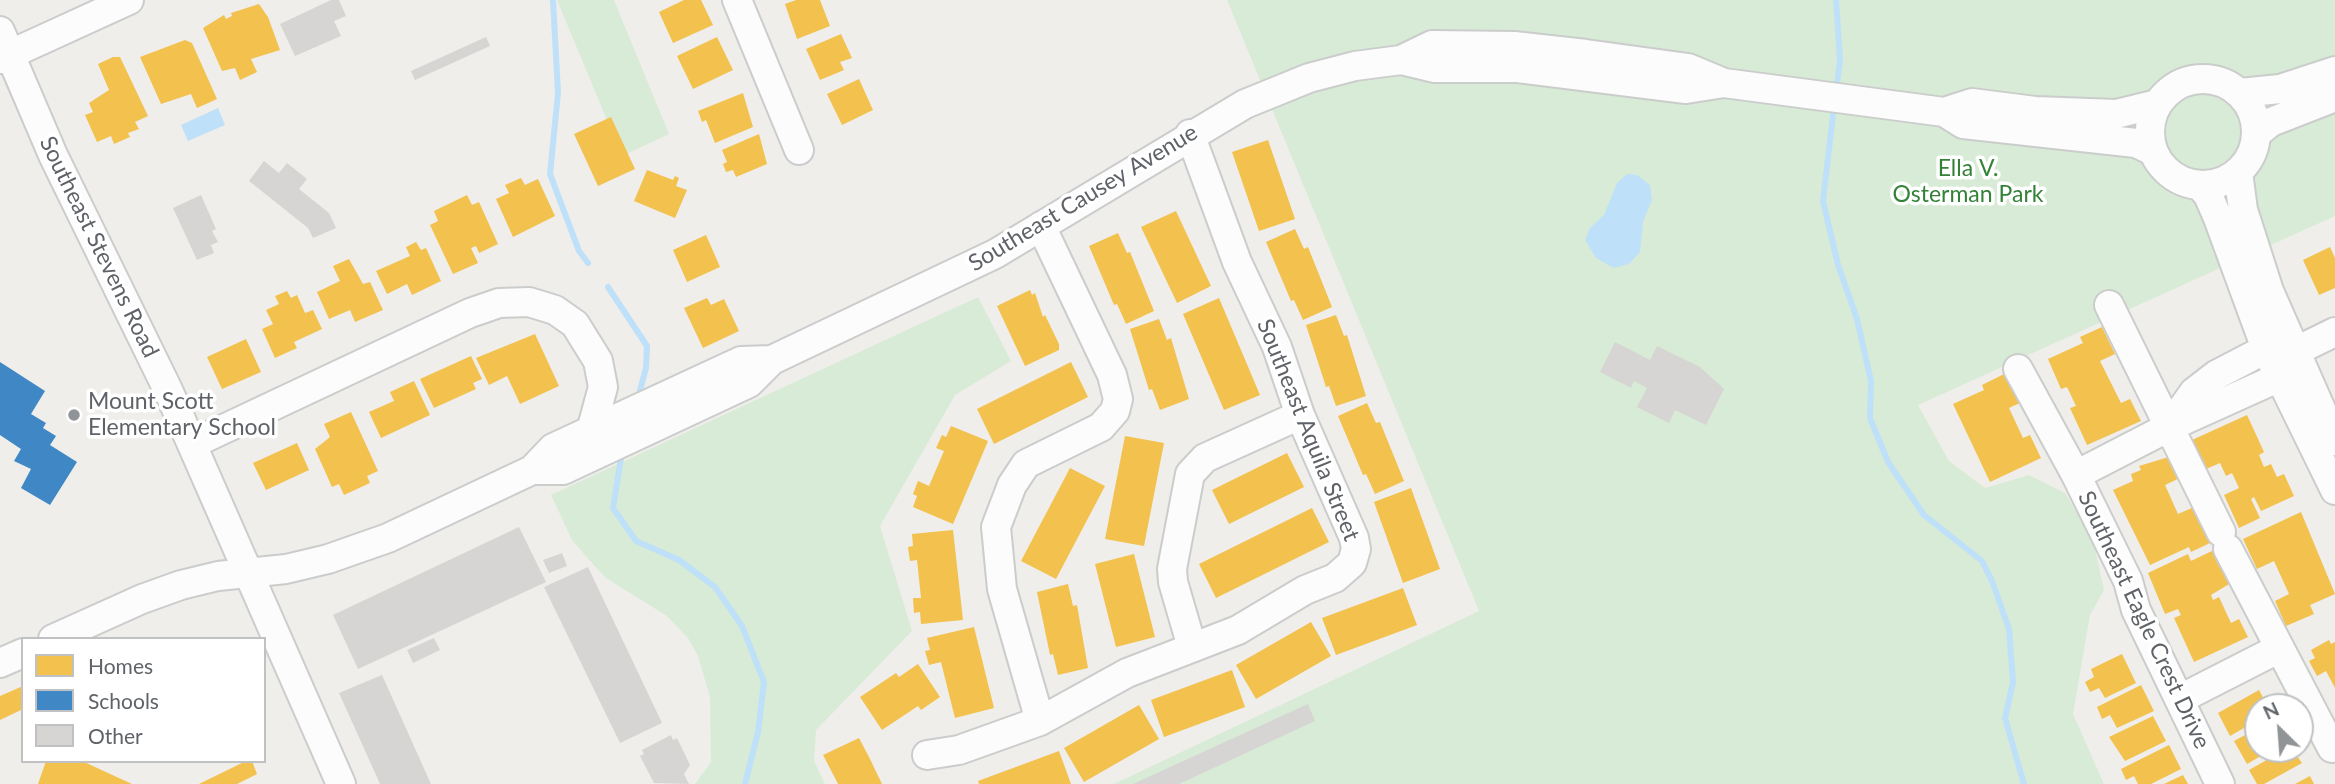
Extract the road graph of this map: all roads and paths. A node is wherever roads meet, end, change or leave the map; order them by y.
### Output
1 (129, 0) edge
2 (737, 0) edge
3 (3, 48) edge
4 (2335, 71) edge
5 (2240, 93) junction
6 (2335, 97) edge
7 (2157, 104) junction
8 (1944, 112) junction
9 (1190, 134) junction
10 (2256, 134) junction
11 (799, 150) dead end
12 (2153, 151) junction
13 (2238, 172) junction
14 (2199, 185) junction
15 (1041, 226) junction
16 (2109, 305) dead end
17 (2335, 332) edge
18 (2266, 349) junction
19 (2294, 352) junction
20 (772, 360) junction
21 (2018, 369) dead end
22 (2280, 377) junction
23 (1300, 415) junction
24 (2169, 427) junction
25 (599, 436) junction
26 (2335, 441) edge
27 (192, 444) junction
28 (2076, 475) junction
29 (2335, 491) edge
30 (250, 572) junction
31 (57, 637) edge
32 (1192, 647) junction
33 (2278, 649) junction
34 (21, 654) edge
35 (0, 663) edge
36 (2180, 699) junction
37 (1040, 721) junction
38 (2332, 748) dead end
39 (927, 755) dead end
40 (341, 784) edge
41 (2220, 784) edge

1 - 3 street
2 - 11 street
3 - 27 street, Southeast Stevens Road
4 - 5 street
5 - 7 street
5 - 10 street
6 - 10 street
7 - 8 street, Southeast Causey Avenue
7 - 12 street
8 - 9 street, Southeast Causey Avenue
8 - 12 street, Southeast Causey Avenue
9 - 15 street, Southeast Causey Avenue
9 - 23 street, Southeast Aquila Street
10 - 13 street
12 - 14 street
13 - 14 street
13 - 19 street
14 - 18 street
15 - 20 street, Southeast Causey Avenue
15 - 37 street
16 - 24 street
17 - 19 street
18 - 19 street
18 - 22 street
18 - 24 street, Southeast Eagle Crest Drive
19 - 22 street
19 - 26 street
20 - 25 street, Southeast Causey Avenue
20 - 25 street, Southeast Causey Avenue
21 - 28 street
22 - 24 street, Southeast Eagle Crest Drive
22 - 29 street
23 - 32 street
23 - 32 street, Southeast Aquila Street
24 - 28 street, Southeast Eagle Crest Drive
24 - 33 street
25 - 27 street
25 - 30 street, Southeast Causey Avenue
27 - 30 street, Southeast Stevens Road
28 - 36 street, Southeast Eagle Crest Drive
30 - 31 street, Southeast Causey Avenue
30 - 40 street, Southeast Stevens Road
32 - 37 street, Southeast Aquila Street
33 - 36 street
33 - 38 street
34 - 35 street
36 - 41 street, Southeast Eagle Crest Drive
37 - 39 street, Southeast Aquila Street

